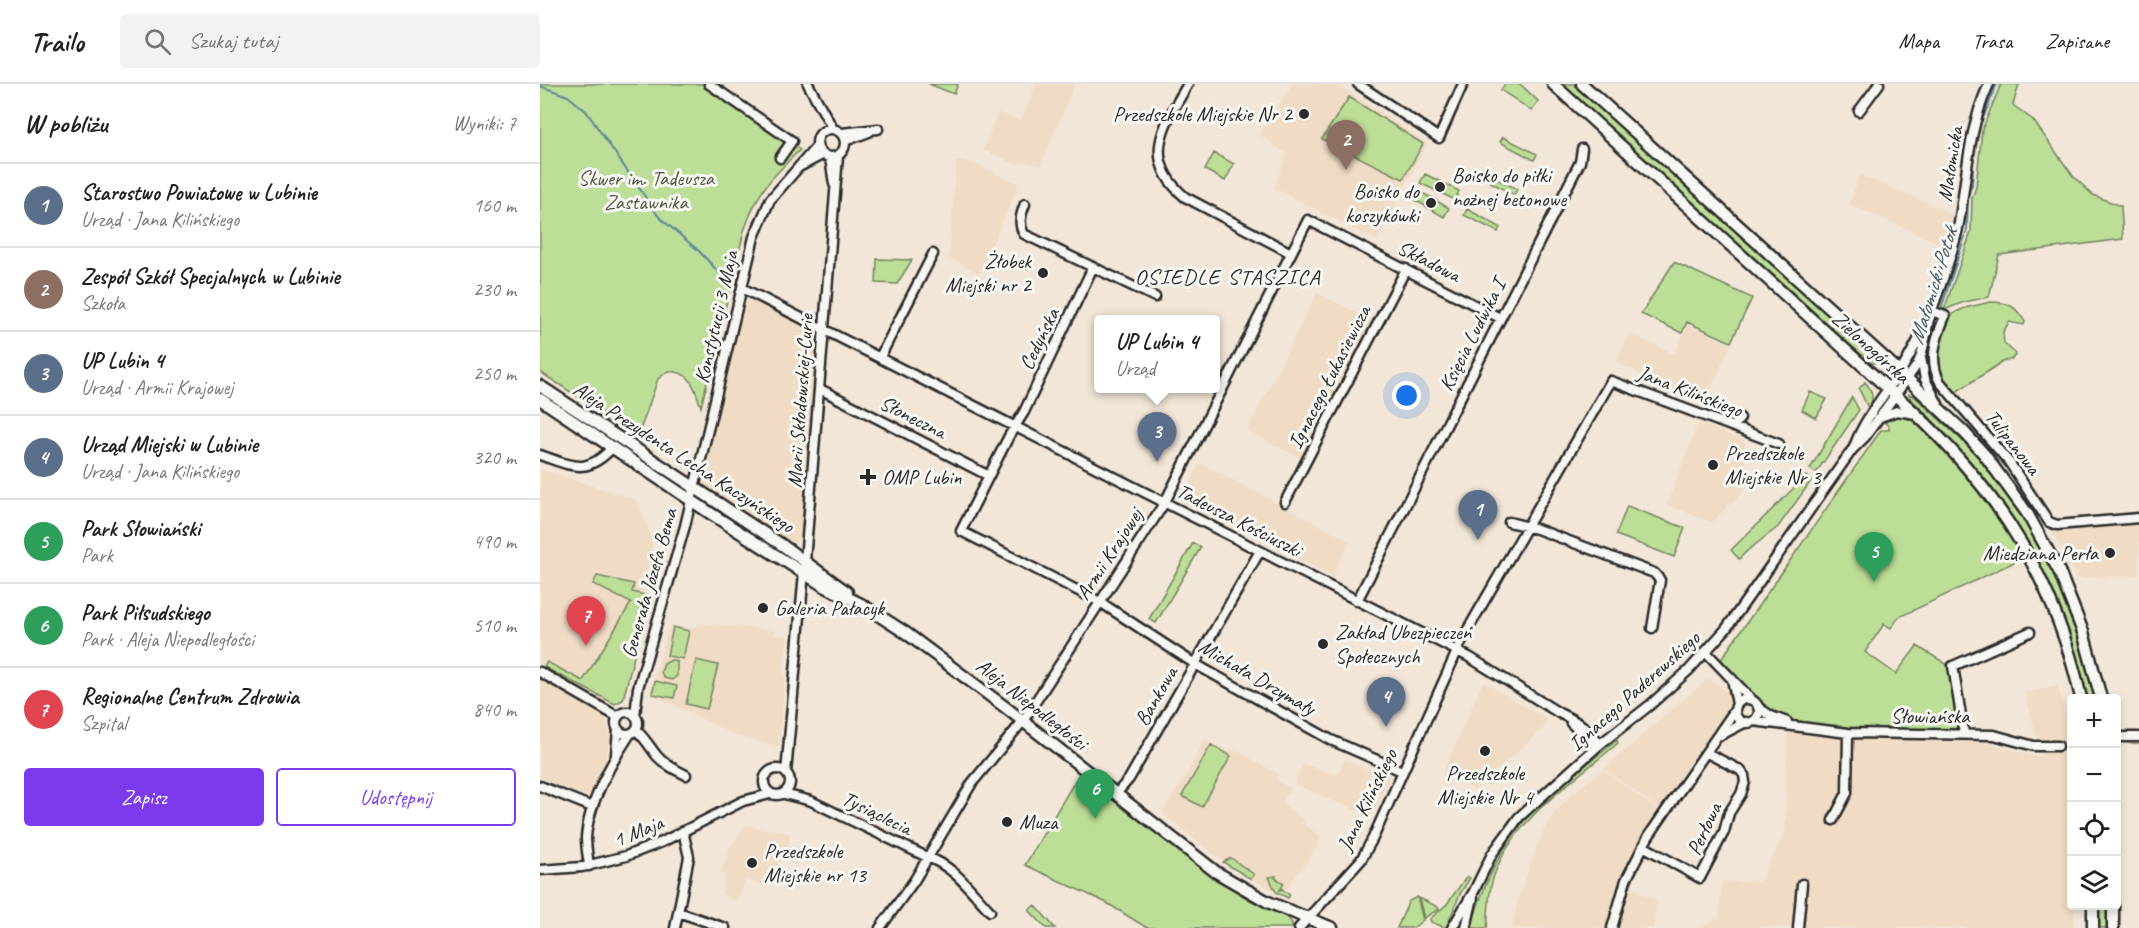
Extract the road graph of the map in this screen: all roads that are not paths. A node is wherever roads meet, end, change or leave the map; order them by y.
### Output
1 (709, 84) edge
2 (808, 84) edge
3 (1188, 84) edge
4 (1358, 84) edge
5 (1463, 84) edge
6 (1553, 84) edge
7 (1582, 84) edge
8 (1879, 84) edge
9 (1989, 84) edge
10 (1859, 111) dead end
11 (828, 130) junction
12 (876, 130) dead end
13 (843, 137) junction
14 (817, 146) junction
15 (1582, 149) dead end
16 (830, 156) junction
17 (780, 158) dead end
18 (797, 168) junction
19 (1026, 204) dead end
20 (1308, 220) joint
21 (1291, 253) junction
22 (933, 254) dead end
23 (1093, 267) junction
24 (1406, 269) junction
25 (741, 288) junction
26 (1155, 297) dead end
27 (1935, 314) junction
28 (1500, 318) junction
29 (824, 329) junction
30 (1921, 356) junction
31 (880, 357) junction
32 (1903, 376) junction
33 (540, 386) edge
34 (820, 389) junction
35 (1891, 392) junction
36 (540, 399) edge
37 (1943, 412) junction
38 (1916, 414) junction
39 (1740, 418) dead end
40 (1879, 418) junction
41 (1015, 426) junction
42 (1734, 426) junction
43 (1779, 444) dead end
44 (613, 447) junction
45 (1852, 450) junction
46 (540, 455) edge
47 (989, 476) junction
48 (694, 487) junction
49 (691, 500) junction
50 (1166, 502) junction
51 (1285, 502) dead end
52 (2139, 518) edge
53 (1509, 522) dead end
54 (1526, 527) junction
55 (961, 531) joint
56 (1260, 551) junction
57 (806, 561) junction
58 (804, 573) junction
59 (1357, 601) junction
60 (1100, 602) junction
61 (861, 604) junction
62 (1652, 628) dead end
63 (2030, 633) dead end
64 (1457, 651) junction
65 (1707, 653) junction
66 (1195, 664) junction
67 (540, 672) edge
68 (1732, 678) junction
69 (638, 688) junction
70 (2080, 694) edge
71 (2100, 694) edge
72 (1755, 703) junction
73 (1736, 707) junction
74 (622, 715) junction
75 (635, 716) junction
76 (1023, 720) junction
77 (1750, 722) junction
78 (1802, 726) junction
79 (618, 729) junction
80 (633, 732) junction
81 (1585, 733) junction
82 (1848, 733) junction
83 (1964, 734) junction
84 (1612, 736) junction
85 (1718, 737) junction
86 (2121, 737) edge
87 (2139, 737) edge
88 (1599, 745) junction
89 (789, 746) junction
90 (2058, 746) dead end
91 (1707, 753) junction
92 (616, 754) junction
93 (1584, 759) junction
94 (776, 769) junction
95 (1402, 771) junction
96 (786, 772) junction
97 (686, 775) dead end
98 (790, 782) junction
99 (764, 783) junction
100 (540, 786) edge
101 (770, 794) junction
102 (784, 794) junction
103 (1116, 794) junction
104 (743, 801) junction
105 (811, 801) junction
106 (592, 807) junction
107 (1833, 820) dead end
108 (683, 831) junction
109 (1643, 846) junction
110 (927, 857) junction
111 (589, 866) junction
112 (540, 870) edge
113 (1802, 884) dead end
114 (1474, 891) junction
115 (2093, 910) edge
116 (2113, 910) edge
117 (990, 911) dead end
118 (678, 912) junction
119 (1308, 918) junction
120 (675, 928) edge
121 (725, 928) edge
122 (880, 928) edge
123 (1299, 928) edge
124 (1332, 928) edge
125 (1452, 928) edge
126 (1466, 928) edge
127 (1612, 928) edge
128 (1798, 928) edge
129 (2093, 928) edge
130 (2113, 928) edge

1 - 17 street
2 - 11 street
3 - 21 street
4 - 5 street
6 - 35 main road, Zielonogórska
7 - 32 main road, Zielonogórska
8 - 10 street
9 - 27 street, Małomicka
11 - 13 street
11 - 14 street
12 - 13 street
13 - 16 street
14 - 16 street
14 - 18 street, Konstytucji 3 Maja
15 - 28 street, Księcia Ludwika I
16 - 18 street, Konstytucji 3 Maja
16 - 29 street, Marii Skłodowskiej-Curie
18 - 25 street, Konstytucji 3 Maja
19 - 23 street
20 - 21 street, Armii Krajowej
20 - 24 street, Składowa
21 - 50 street, Armii Krajowej
22 - 31 street
23 - 26 street
23 - 41 street, Cedyńska
24 - 28 street, Składowa
24 - 51 street, Ignacego Łukasiewicza
25 - 29 street, Tadeusza Kościuszki
25 - 48 street, Konstytucji 3 Maja
27 - 30 street, Małomicka
27 - 32 street, Małomicka
27 - 52 street, Tulipanowa
28 - 59 street, Księcia Ludwika I
29 - 31 street, Tadeusza Kościuszki
29 - 34 street, Marii Skłodowskiej-Curie
30 - 32 street, Małomicka
30 - 37 street
31 - 41 street, Tadeusza Kościuszki
32 - 35 street
32 - 37 main road, Zielonogórska
33 - 48 main road, Aleja Prezydenta Lecha Kaczyńskiego
34 - 47 street, Słoneczna
34 - 57 street, Marii Skłodowskiej-Curie
35 - 38 main road, Zielonogórska
35 - 40 street
35 - 45 street
36 - 44 main road, Aleja Prezydenta Lecha Kaczyńskiego
37 - 71 main road, Zielonogórska
38 - 40 street
38 - 70 main road, Zielonogórska
39 - 42 street
40 - 45 street
41 - 47 street, Cedyńska
41 - 50 street, Tadeusza Kościuszki
42 - 43 street, Jana Kilińskiego
42 - 54 street, Jana Kilińskiego
44 - 46 street
44 - 49 main road, Aleja Prezydenta Lecha Kaczyńskiego
45 - 65 street, Ignacego Paderewskiego
47 - 55 street, Cedyńska
48 - 49 street, Generała Józefa Bema
48 - 57 main road, Aleja Prezydenta Lecha Kaczyńskiego
49 - 58 main road, Aleja Prezydenta Lecha Kaczyńskiego
49 - 69 street, Generała Józefa Bema
50 - 56 street, Tadeusza Kościuszki
50 - 60 street, Armii Krajowej
53 - 54 street
54 - 62 street
54 - 64 street, Jana Kilińskiego
55 - 60 street, Michała Drzymały
56 - 59 street, Tadeusza Kościuszki
56 - 66 street, Bankowa
57 - 58 street, Marii Skłodowskiej-Curie
57 - 61 main road, Aleja Niepodległości
58 - 61 main road, Aleja Niepodległości
58 - 89 street, Marii Skłodowskiej-Curie
59 - 64 street, Tadeusza Kościuszki
60 - 66 street, Michała Drzymały
60 - 76 street, Armii Krajowej
61 - 76 main road, Aleja Niepodległości
63 - 83 street
64 - 81 street, Tadeusza Kościuszki
64 - 95 street, Jana Kilińskiego
65 - 68 street
65 - 84 street, Ignacego Paderewskiego
66 - 95 street, Michała Drzymały
66 - 103 street, Bankowa
67 - 74 street
68 - 72 street
68 - 73 street
69 - 74 street
69 - 75 street
72 - 73 street
72 - 77 street
72 - 78 street
73 - 77 street
73 - 85 street
74 - 75 street
74 - 79 street
75 - 80 street
76 - 103 main road, Aleja Niepodległości
76 - 110 street, Armii Krajowej
77 - 78 street
77 - 85 street
78 - 82 street, Słowiańska
79 - 80 street
79 - 92 street
80 - 92 street
80 - 97 street
81 - 84 street, Tadeusza Kościuszki
81 - 88 street, Tadeusza Kościuszki
81 - 93 street
82 - 83 street, Słowiańska
82 - 107 street
83 - 90 street, Słowiańska
84 - 88 street, Ignacego Paderewskiego
85 - 91 street
86 - 87 street
88 - 93 street, Ignacego Paderewskiego
89 - 94 street
89 - 96 street, Marii Skłodowskiej-Curie
91 - 109 street
91 - 109 street, Perłowa
92 - 106 street
93 - 114 street, Ignacego Paderewskiego
94 - 96 street
94 - 99 street
95 - 119 street, Jana Kilińskiego
96 - 98 street
98 - 102 street
98 - 105 street
99 - 101 street
99 - 104 street
100 - 106 street
101 - 102 street
101 - 104 street
102 - 105 street
103 - 119 main road, Aleja Niepodległości
104 - 108 street, 1 Maja
105 - 110 street, Tysiąclecia
106 - 111 street
108 - 111 street, 1 Maja
108 - 118 street
109 - 127 street
110 - 117 street, Tysiąclecia
110 - 122 street, Armii Krajowej
111 - 112 street, 1 Maja
113 - 128 street
114 - 125 street, Ignacego Paderewskiego
114 - 126 street, Ignacego Paderewskiego
115 - 129 main road
116 - 130 main road
118 - 120 street
118 - 121 street
119 - 123 street, Jana Kilińskiego
119 - 124 main road, Aleja Niepodległości

